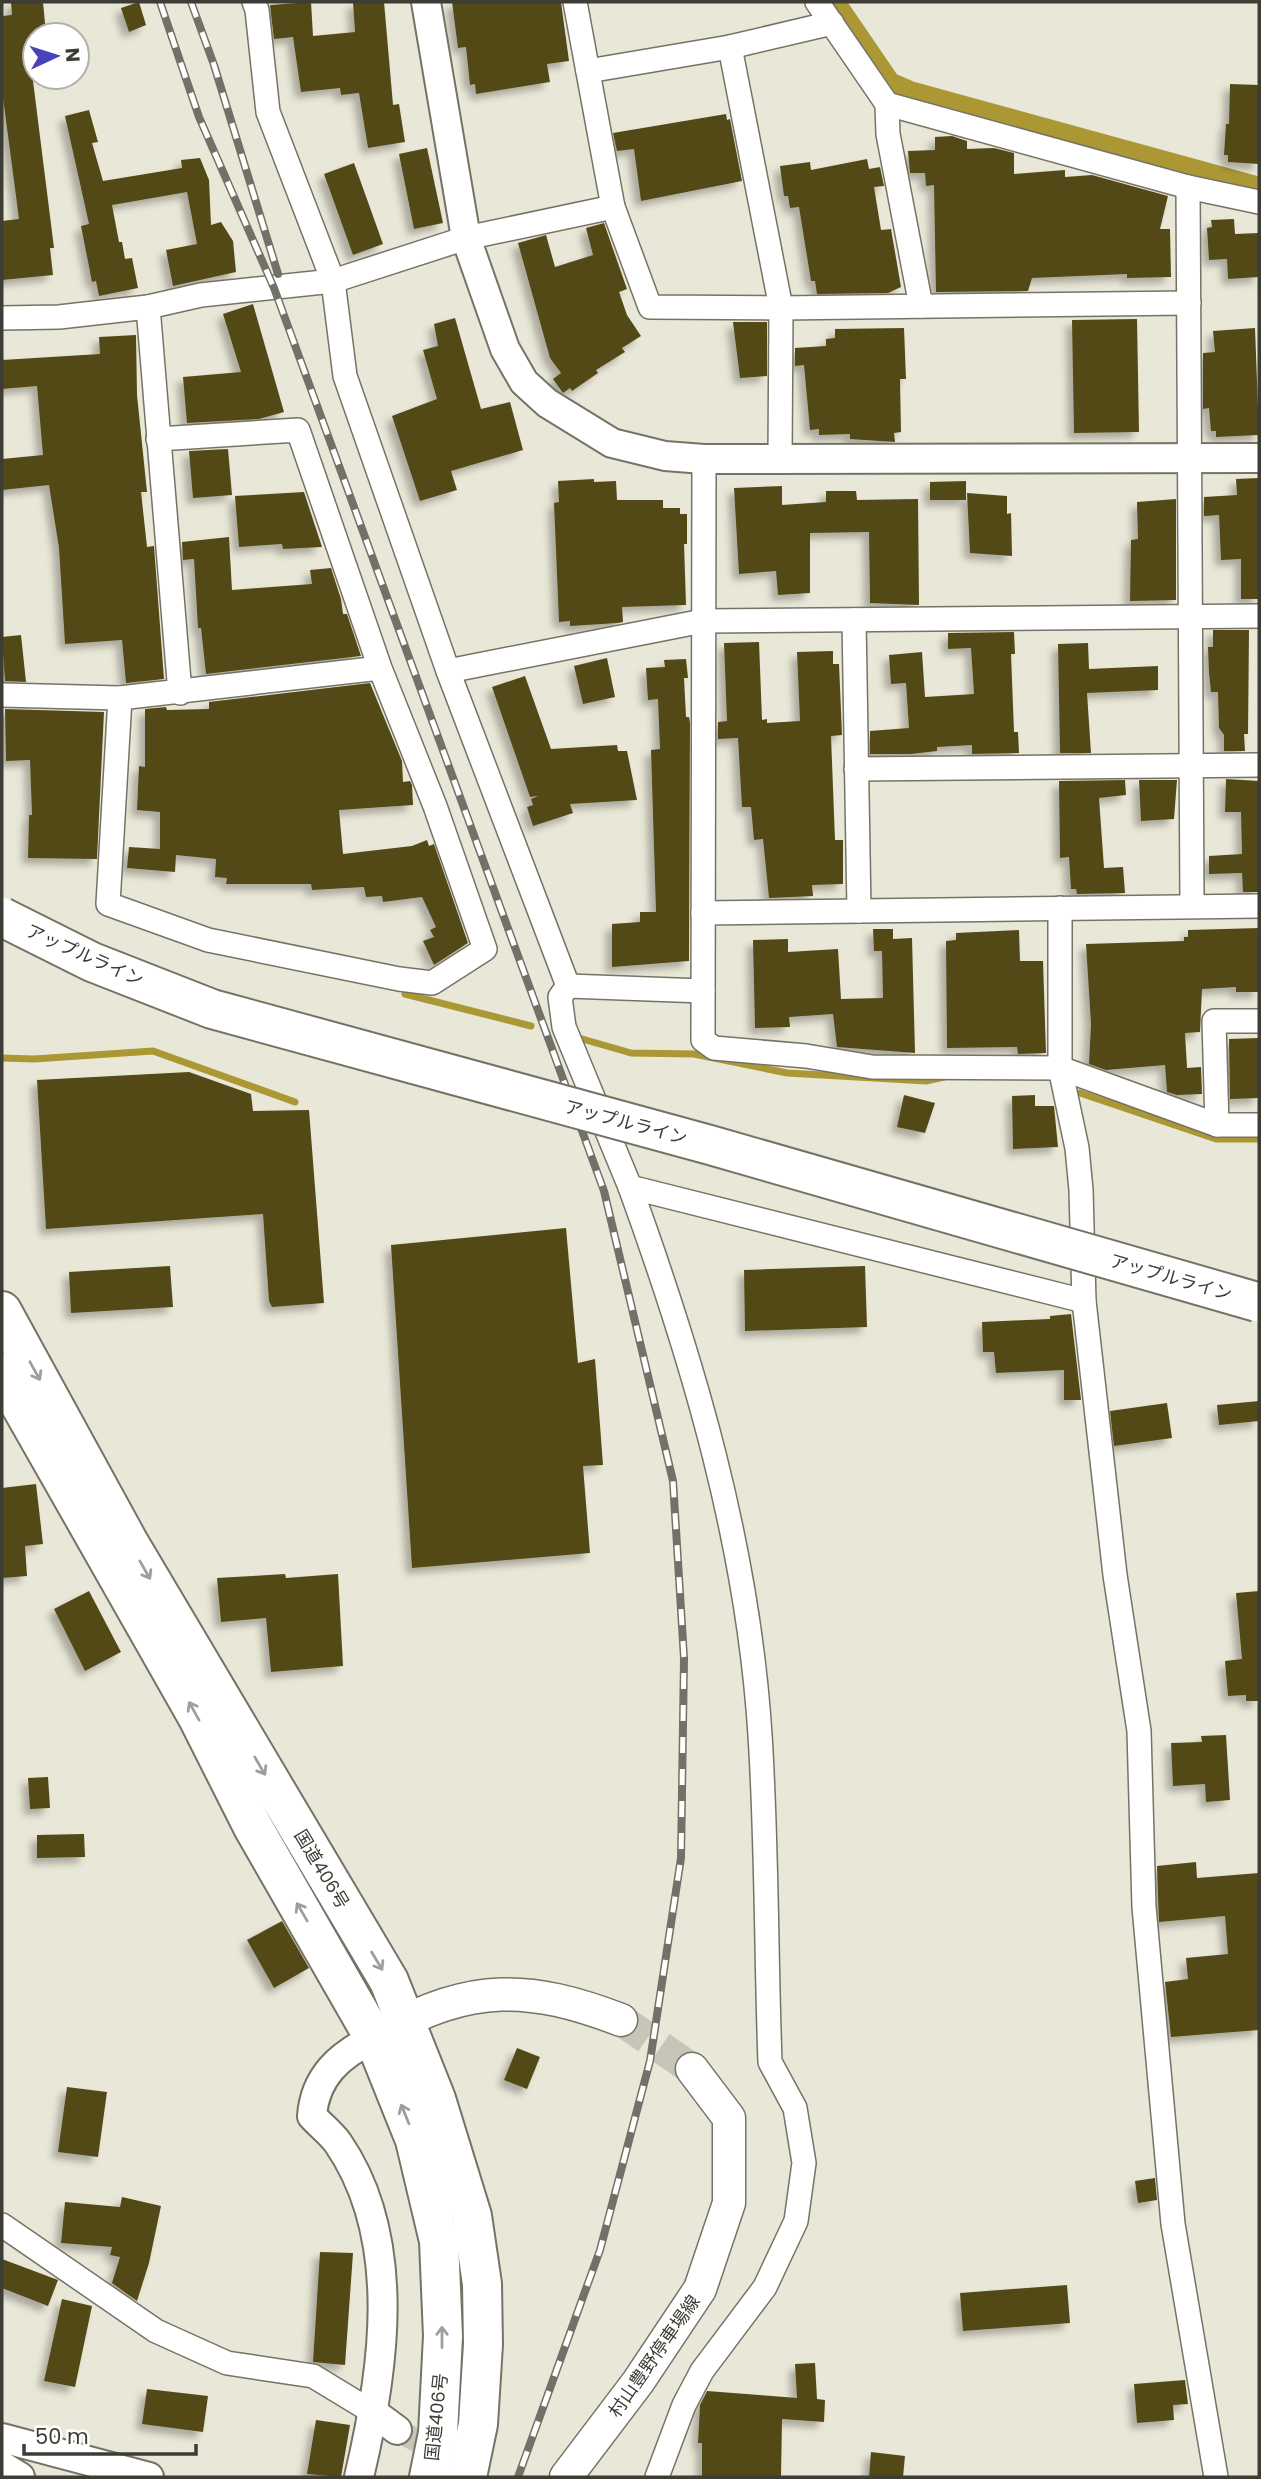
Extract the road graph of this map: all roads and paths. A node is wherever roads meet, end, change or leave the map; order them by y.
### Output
1 (254, 2) edge
2 (426, 2) edge
3 (575, 2) edge
4 (817, 2) edge
5 (832, 23) junction
6 (730, 47) junction
7 (588, 71) junction
8 (887, 104) junction
9 (1188, 187) junction
10 (1259, 202) edge
11 (612, 207) junction
12 (466, 238) junction
13 (333, 281) junction
14 (1189, 303) junction
15 (921, 306) junction
16 (148, 307) junction
17 (781, 308) junction
18 (2, 318) edge
19 (158, 439) junction
20 (1190, 457) junction
21 (1259, 458) edge
22 (704, 459) junction
23 (780, 459) junction
24 (1191, 616) junction
25 (1259, 616) edge
26 (854, 620) junction
27 (704, 621) junction
28 (380, 668) junction
29 (448, 671) junction
30 (180, 693) junction
31 (2, 695) edge
32 (120, 698) junction
33 (1259, 765) edge
34 (1192, 766) junction
35 (856, 769) junction
36 (1192, 906) junction
37 (1259, 906) edge
38 (1060, 908) junction
39 (859, 911) junction
40 (703, 913) junction
41 (2, 917) edge
42 (568, 986) junction
43 (703, 991) junction
44 (1259, 1021) edge
45 (1060, 1068) junction
46 (1217, 1125) junction
47 (1259, 1125) edge
48 (630, 1186) junction
49 (1084, 1301) junction
50 (1258, 1302) edge
51 (2, 1311) edge
52 (2, 1373) edge
53 (621, 2020) tunnel mouth
54 (389, 2029) junction
55 (692, 2069) tunnel mouth
56 (2, 2225) edge
57 (374, 2413) junction
58 (397, 2430) tunnel mouth
59 (2, 2438) edge
60 (2, 2466) edge
61 (20, 2477) edge
62 (149, 2477) edge
63 (359, 2477) edge
64 (429, 2477) edge
65 (467, 2477) edge
66 (566, 2477) edge
67 (657, 2477) edge
68 (1216, 2477) edge

1 - 13 street
2 - 12 street
3 - 7 street
4 - 5 street
5 - 6 street
5 - 8 street
6 - 7 street
6 - 17 street
7 - 11 street
8 - 9 street
8 - 15 street
9 - 10 street
9 - 14 street
11 - 12 street
11 - 17 street
12 - 13 street
12 - 22 street
13 - 16 street
13 - 29 street
14 - 15 street
14 - 20 street
15 - 17 street
16 - 18 street
16 - 19 street
17 - 23 street
19 - 28 street
19 - 30 street
20 - 21 street
20 - 23 street
20 - 24 street
22 - 23 street
22 - 27 street
24 - 25 street
24 - 26 street
24 - 34 street
26 - 27 street
26 - 35 street
27 - 29 street
27 - 40 street
28 - 30 street
28 - 32 street
29 - 42 street
30 - 32 street
31 - 32 street
33 - 34 street
34 - 35 street
34 - 36 street
35 - 39 street
36 - 37 street
36 - 38 street
38 - 39 street
38 - 45 street
39 - 40 street
40 - 43 street
41 - 50 highway, アップルライン, bridge
42 - 43 street
42 - 48 street
43 - 45 street
44 - 46 street
45 - 46 street
45 - 49 street
46 - 47 street
48 - 49 street
48 - 67 street
49 - 68 street
51 -> 54 highway, 国道406号
54 -> 52 highway, 国道406号
53 - 54 main road
54 - 57 street
64 -> 54 highway, 国道406号
54 - 65 highway, 国道406号
55 - 66 main road, 村山豊野停車場線
56 - 57 street
57 - 58 street
57 - 63 street
59 - 62 street
60 - 61 street

